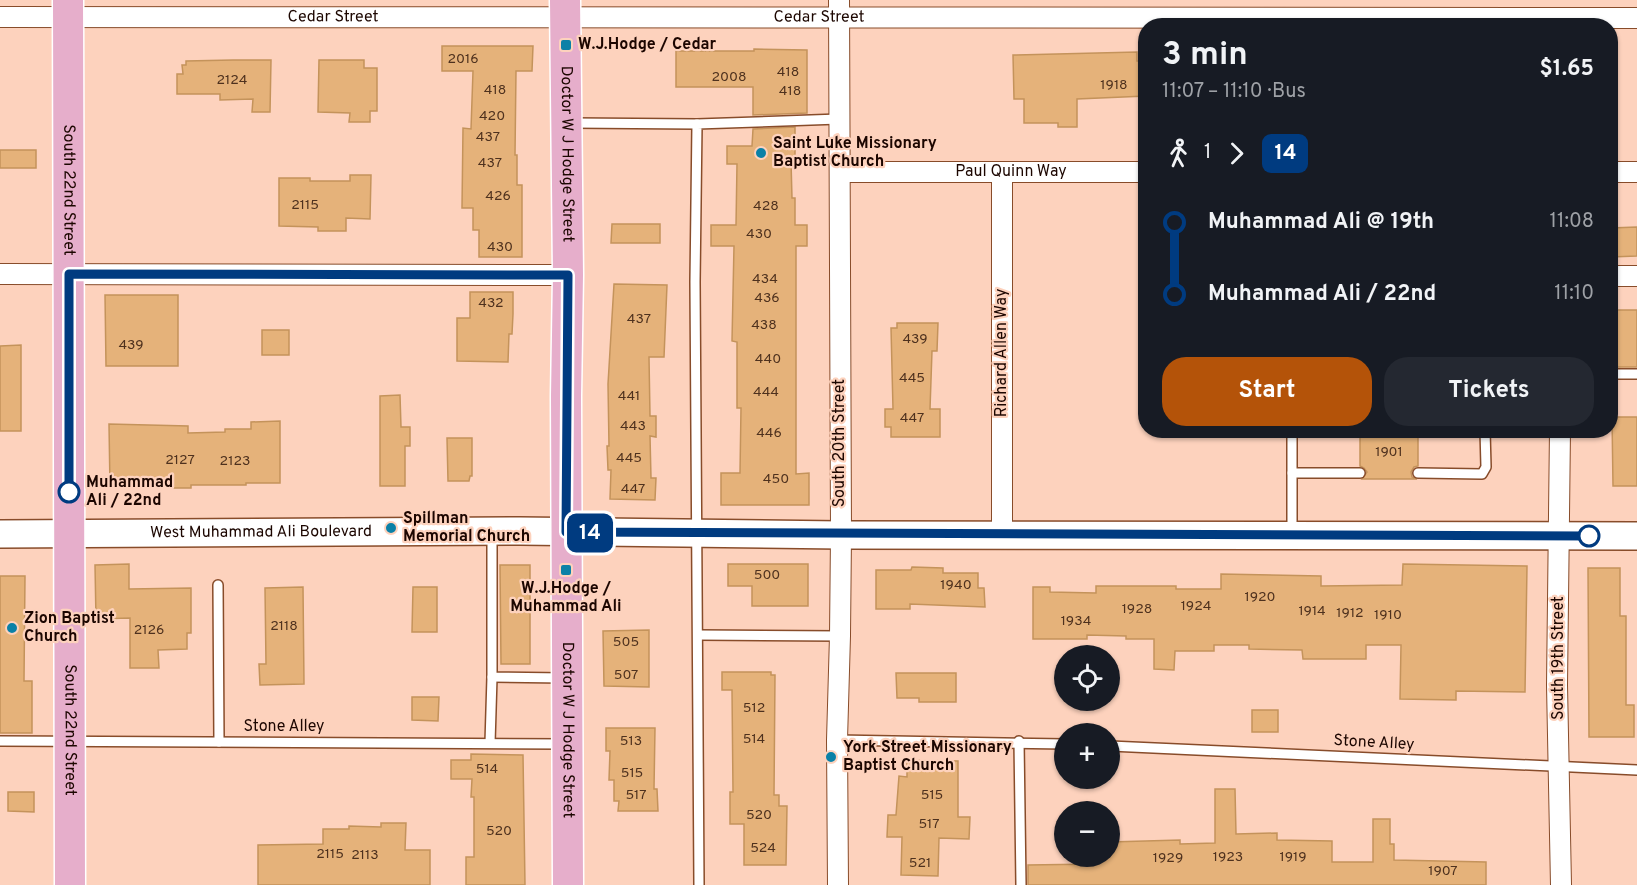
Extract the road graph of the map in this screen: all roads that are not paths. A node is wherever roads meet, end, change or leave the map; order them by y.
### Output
1 (68, 9) edge
2 (566, 9) edge
3 (839, 9) edge
4 (1558, 14) edge
5 (0, 17) edge
6 (1637, 18) edge
7 (839, 119) junction
8 (566, 123) junction
9 (697, 124) junction
10 (840, 172) junction
11 (1002, 172) junction
12 (1138, 172) edge
13 (1618, 172) edge
14 (1637, 172) edge
15 (0, 274) edge
16 (69, 274) junction
17 (568, 275) junction
18 (1618, 276) edge
19 (1637, 276) edge
20 (1618, 374) edge
21 (1637, 374) edge
22 (1292, 438) edge
23 (1485, 438) edge
24 (1560, 438) edge
25 (1292, 473) junction
26 (1360, 473) dead end
27 (1418, 473) dead end
28 (492, 532) junction
29 (566, 532) junction
30 (698, 533) junction
31 (0, 534) edge
32 (69, 535) junction
33 (841, 535) junction
34 (1002, 535) junction
35 (1292, 535) junction
36 (1560, 535) junction
37 (1637, 536) edge
38 (218, 585) dead end
39 (699, 635) junction
40 (840, 636) junction
41 (492, 677) junction
42 (567, 678) junction
43 (70, 740) junction
44 (837, 740) junction
45 (0, 741) edge
46 (219, 741) junction
47 (1019, 741) junction
48 (490, 743) junction
49 (1054, 743) edge
50 (567, 744) junction
51 (1120, 746) edge
52 (1560, 767) junction
53 (1637, 770) edge
54 (70, 885) edge
55 (568, 885) edge
56 (699, 885) edge
57 (838, 885) edge
58 (1021, 885) edge
59 (1561, 885) edge

1 - 2 street, Cedar Street
1 - 5 street, Cedar Street
1 - 16 main road, South 22nd Street
2 - 3 street, Cedar Street
2 - 8 main road, Doctor W J Hodge Street
3 - 4 street, Cedar Street
3 - 7 street, South 20th Street
4 - 6 street, Cedar Street
7 - 9 lane
7 - 10 street, South 20th Street
8 - 9 lane
8 - 17 main road, Doctor W J Hodge Street
9 - 30 lane
10 - 11 street, Paul Quinn Way
10 - 33 street, South 20th Street
11 - 12 street, Paul Quinn Way
11 - 34 street, Richard Allen Way
13 - 14 street
15 - 16 street
16 - 17 street
16 - 32 main road, South 22nd Street
17 - 29 main road, Doctor W J Hodge Street
18 - 19 street
20 - 21 lane
22 - 25 lane
23 - 27 lane
24 - 36 street, South 19th Street
25 - 26 lane
25 - 35 lane
28 - 29 main road, West Muhammad Ali Boulevard
28 - 32 main road, West Muhammad Ali Boulevard
28 - 41 lane
29 - 30 main road, West Muhammad Ali Boulevard
29 - 42 main road, Doctor W J Hodge Street
30 - 33 main road, West Muhammad Ali Boulevard
30 - 39 lane
31 - 32 main road, West Muhammad Ali Boulevard
32 - 43 main road, South 22nd Street
33 - 34 main road, West Muhammad Ali Boulevard
33 - 40 street, South 20th Street
34 - 35 main road, West Muhammad Ali Boulevard
35 - 36 main road, West Muhammad Ali Boulevard
36 - 37 main road, West Muhammad Ali Boulevard
36 - 52 street, South 19th Street
38 - 46 lane
39 - 40 lane
39 - 56 lane
40 - 44 street, South 20th Street
41 - 42 lane
41 - 48 lane
42 - 50 main road, Doctor W J Hodge Street
43 - 45 lane, Stone Alley
43 - 46 lane, Stone Alley
43 - 54 main road, South 22nd Street
44 - 47 lane
44 - 57 street, South 20th Street
46 - 48 lane, Stone Alley
47 - 49 lane
47 - 58 lane
48 - 50 lane, Stone Alley
50 - 55 main road, Doctor W J Hodge Street
51 - 52 lane, Stone Alley
52 - 53 lane, Stone Alley
52 - 59 street, South 19th Street

